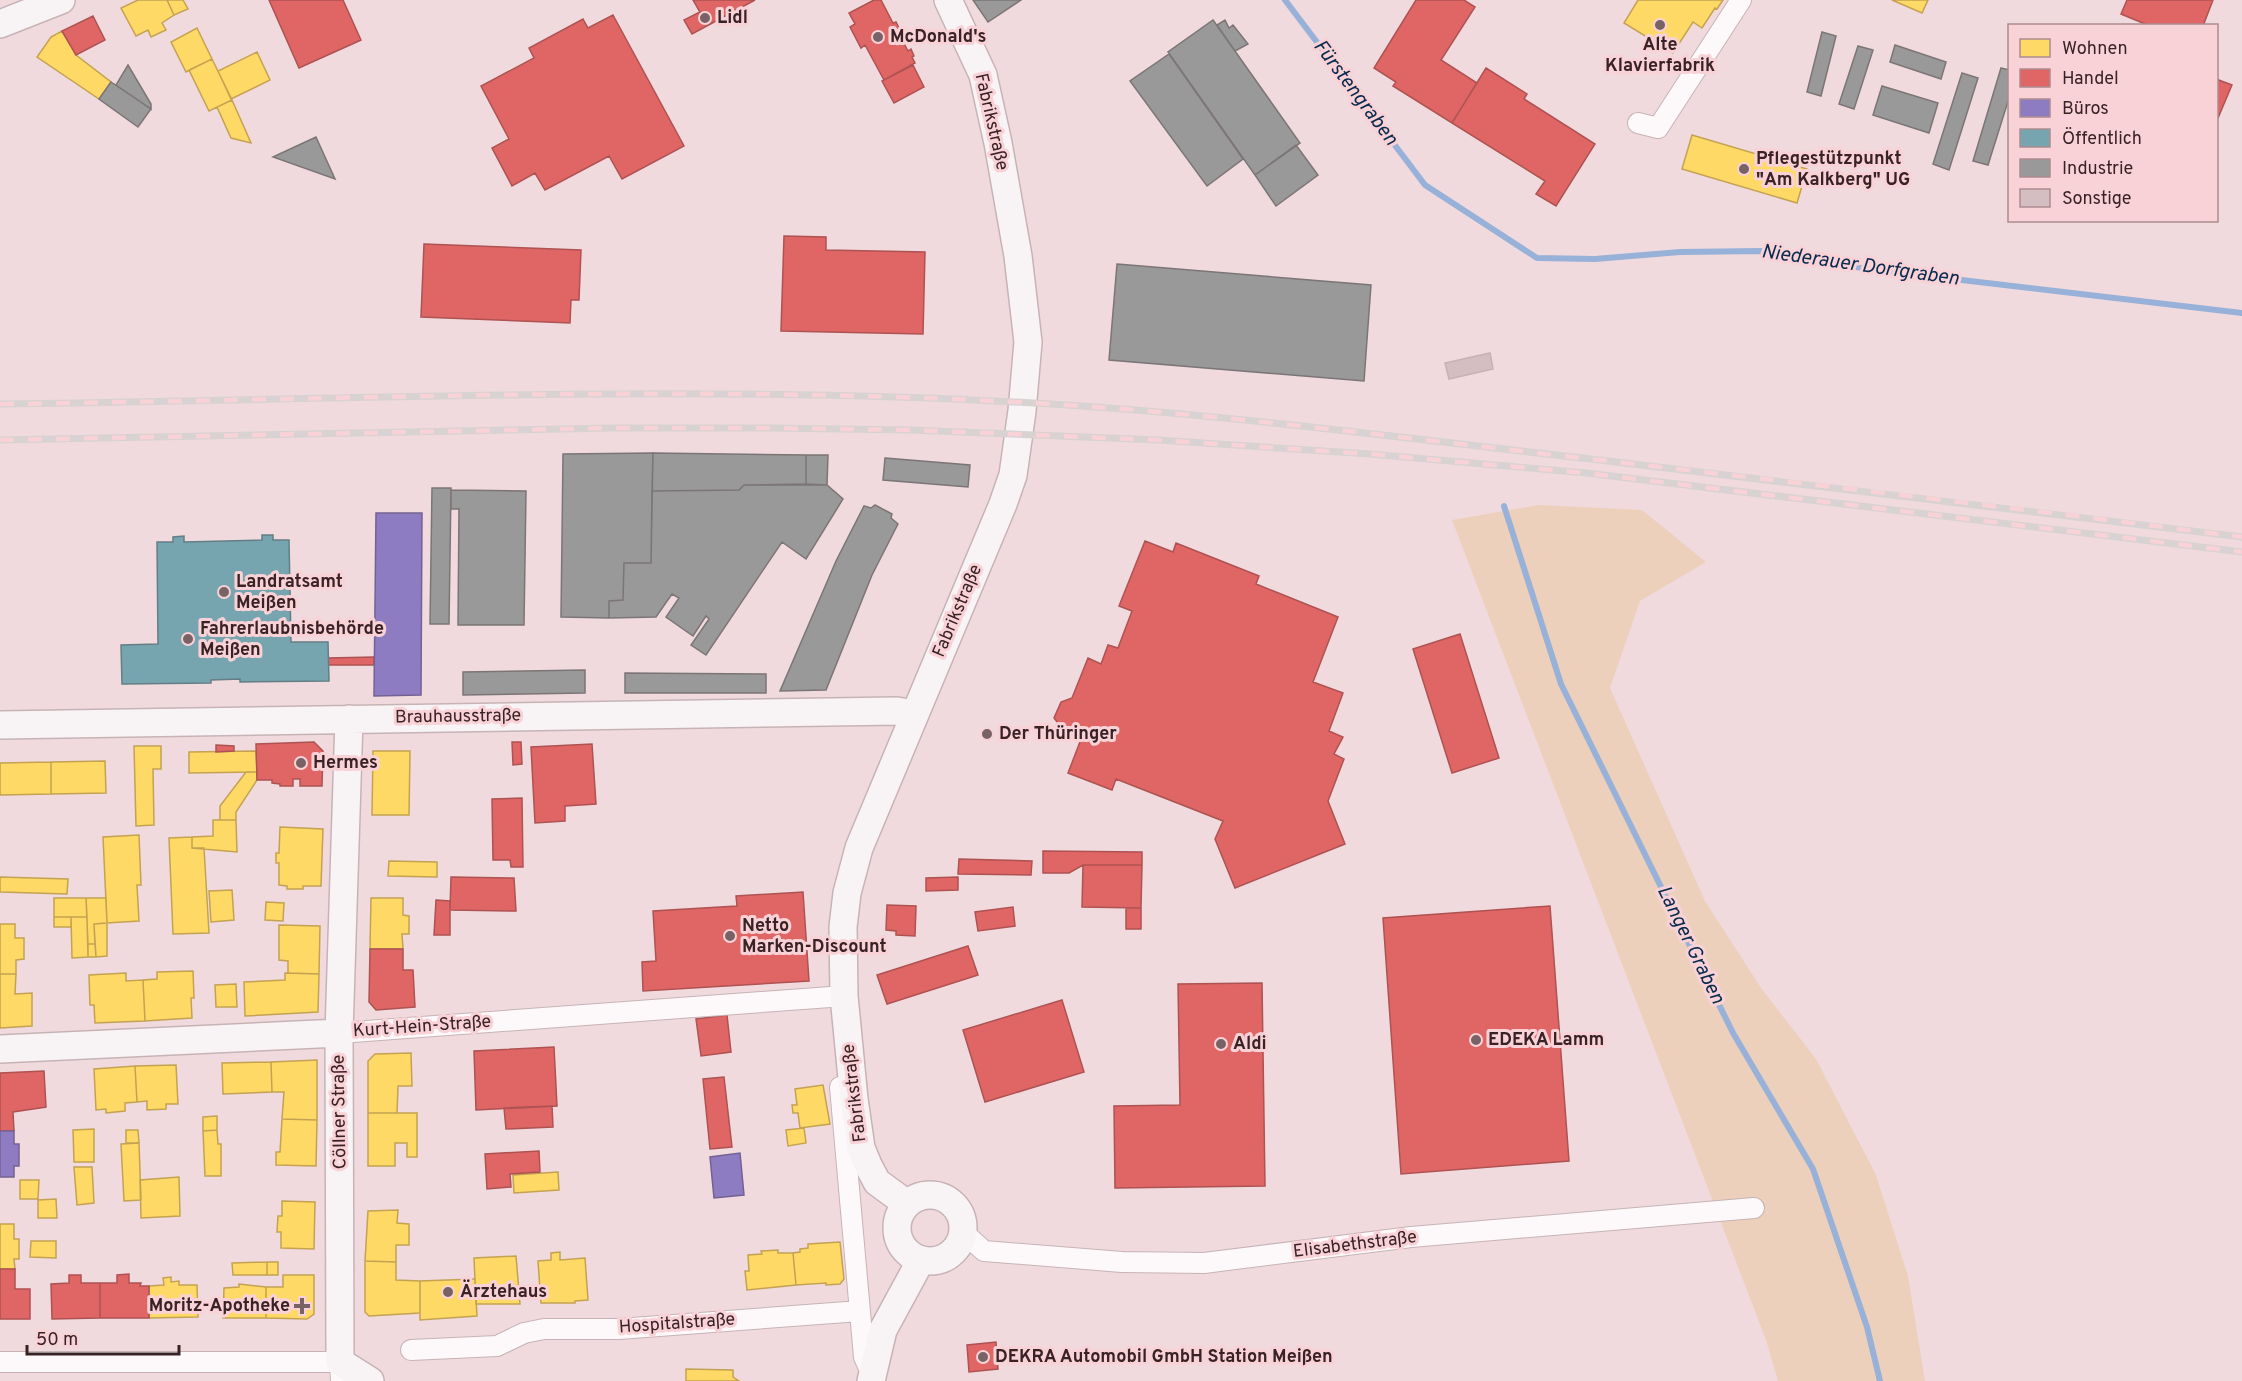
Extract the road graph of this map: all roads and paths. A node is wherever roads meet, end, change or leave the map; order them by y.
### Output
1 (61, 0) edge
2 (948, 0) edge
3 (1741, 0) edge
4 (0, 24) edge
5 (1638, 123) dead end
6 (915, 714) junction
7 (349, 719) junction
8 (0, 725) edge
9 (845, 1004) junction
10 (339, 1033) junction
11 (0, 1049) edge
12 (907, 1204) junction
13 (1754, 1208) dead end
14 (963, 1232) junction
15 (921, 1260) junction
16 (860, 1311) junction
17 (411, 1350) dead end
18 (0, 1362) edge
19 (341, 1371) edge
20 (871, 1378) edge
21 (370, 1381) edge

1 - 4 street
2 - 6 street, Fabrikstraße
3 - 5 street
6 - 7 street, Brauhausstraße
6 - 9 street, Fabrikstraße
7 - 8 street, Brauhausstraße
7 - 10 street, Cöllner Straße
9 - 10 street, Kurt-Hein-Straße
9 - 12 street, Fabrikstraße
9 - 16 street
10 - 11 street, Kurt-Hein-Straße
10 - 19 street, Cöllner Straße
12 - 14 street
12 - 15 street
13 - 14 street, Elisabethstraße
14 - 15 street
15 - 20 street
16 - 17 street, Hospitalstraße
16 - 20 street
18 - 19 street
19 - 21 street

